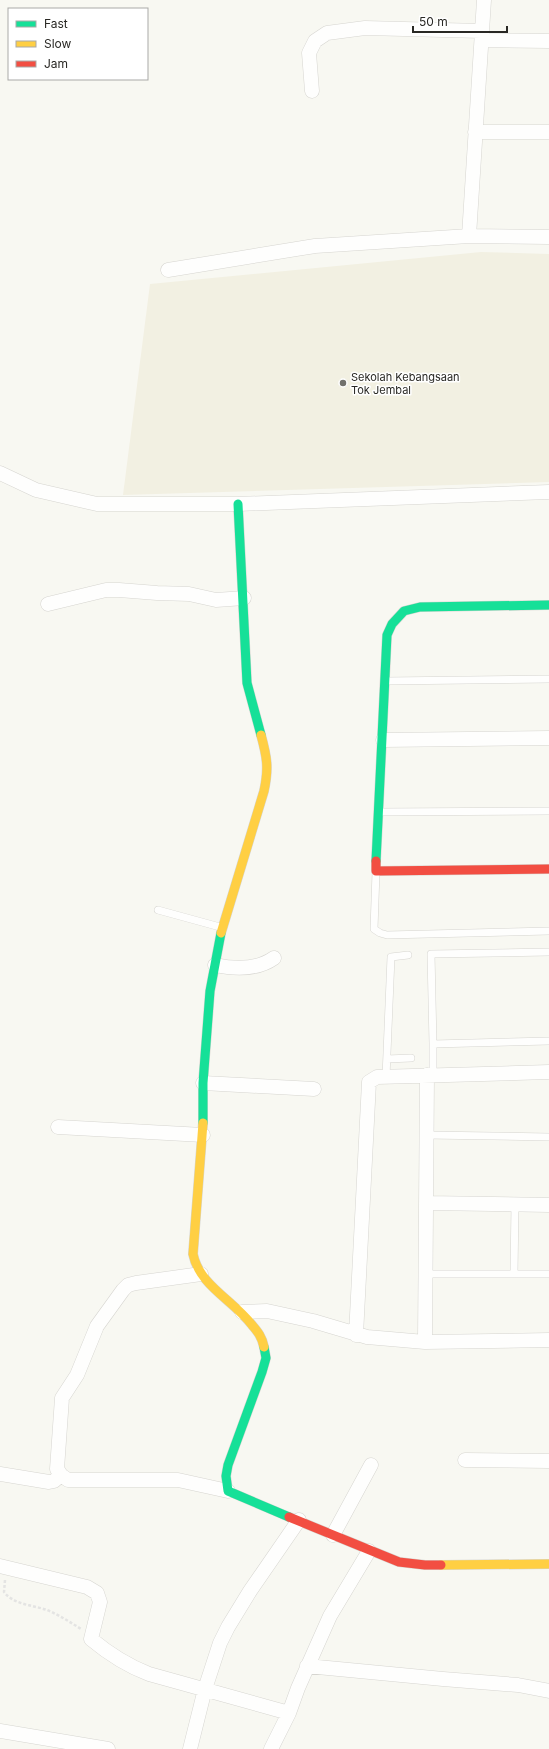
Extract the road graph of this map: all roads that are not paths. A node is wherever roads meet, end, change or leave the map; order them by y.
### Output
1 (484, 0) edge
2 (482, 35) junction
3 (549, 41) edge
4 (312, 91) dead end
5 (476, 132) junction
6 (549, 132) edge
7 (469, 236) junction
8 (549, 237) edge
9 (168, 270) dead end
10 (0, 473) edge
11 (549, 492) edge
12 (238, 504) junction
13 (244, 598) junction
14 (48, 604) dead end
15 (549, 605) edge
16 (549, 679) edge
17 (386, 681) junction
18 (549, 738) edge
19 (383, 740) junction
20 (549, 811) edge
21 (379, 812) junction
22 (549, 869) edge
23 (376, 871) junction
24 (158, 910) dead end
25 (222, 927) junction
26 (549, 931) edge
27 (549, 952) edge
28 (408, 955) dead end
29 (274, 958) dead end
30 (215, 965) junction
31 (549, 1041) edge
32 (433, 1044) junction
33 (410, 1058) dead end
34 (387, 1060) junction
35 (549, 1072) edge
36 (430, 1075) junction
37 (386, 1076) junction
38 (203, 1083) junction
39 (314, 1089) dead end
40 (58, 1127) dead end
41 (203, 1135) junction
42 (427, 1135) junction
43 (549, 1137) edge
44 (426, 1203) junction
45 (515, 1204) junction
46 (549, 1205) edge
47 (201, 1274) junction
48 (425, 1274) junction
49 (514, 1274) junction
50 (549, 1274) edge
51 (242, 1312) junction
52 (356, 1335) junction
53 (549, 1340) edge
54 (425, 1342) junction
55 (465, 1460) dead end
56 (549, 1461) edge
57 (371, 1465) dead end
58 (0, 1474) edge
59 (61, 1475) junction
60 (228, 1491) junction
61 (300, 1520) junction
62 (333, 1535) junction
63 (369, 1551) junction
64 (549, 1564) edge
65 (4, 1567) edge
66 (307, 1666) junction
67 (205, 1690) junction
68 (549, 1691) edge
69 (289, 1713) junction
70 (0, 1732) edge
71 (108, 1749) edge
72 (190, 1749) edge
73 (271, 1749) edge

1 - 2 street
2 - 3 street
2 - 4 street
2 - 5 street
5 - 6 street
5 - 7 street
7 - 8 street
7 - 9 street
10 - 12 street
11 - 12 street
12 - 13 street
13 - 14 street
13 - 25 street
15 - 17 street
16 - 17 lane
17 - 19 street
18 - 19 street
19 - 21 street
20 - 21 lane
21 - 23 street
22 - 23 street
23 - 26 lane
24 - 25 lane
25 - 30 street
27 - 32 lane
28 - 34 lane
29 - 30 street
30 - 38 street
31 - 32 lane
32 - 36 lane
33 - 34 lane
34 - 37 lane
35 - 36 street
36 - 37 street
36 - 42 street
37 - 52 street
38 - 39 street
38 - 41 street
40 - 41 street
41 - 47 street
42 - 43 lane
42 - 44 street
44 - 45 street
44 - 48 street
45 - 46 street
45 - 49 lane
47 - 51 street
47 - 59 street
48 - 49 lane
48 - 54 street
49 - 50 lane
51 - 52 street
51 - 60 street
52 - 54 street
53 - 54 street
55 - 56 street
57 - 62 street
58 - 59 street
59 - 60 street
60 - 61 street
61 - 62 street
61 - 67 street
62 - 63 street
63 - 64 street
63 - 66 street
65 - 67 street
66 - 68 street
66 - 69 street
67 - 69 street
67 - 72 street
69 - 73 street
70 - 71 street

